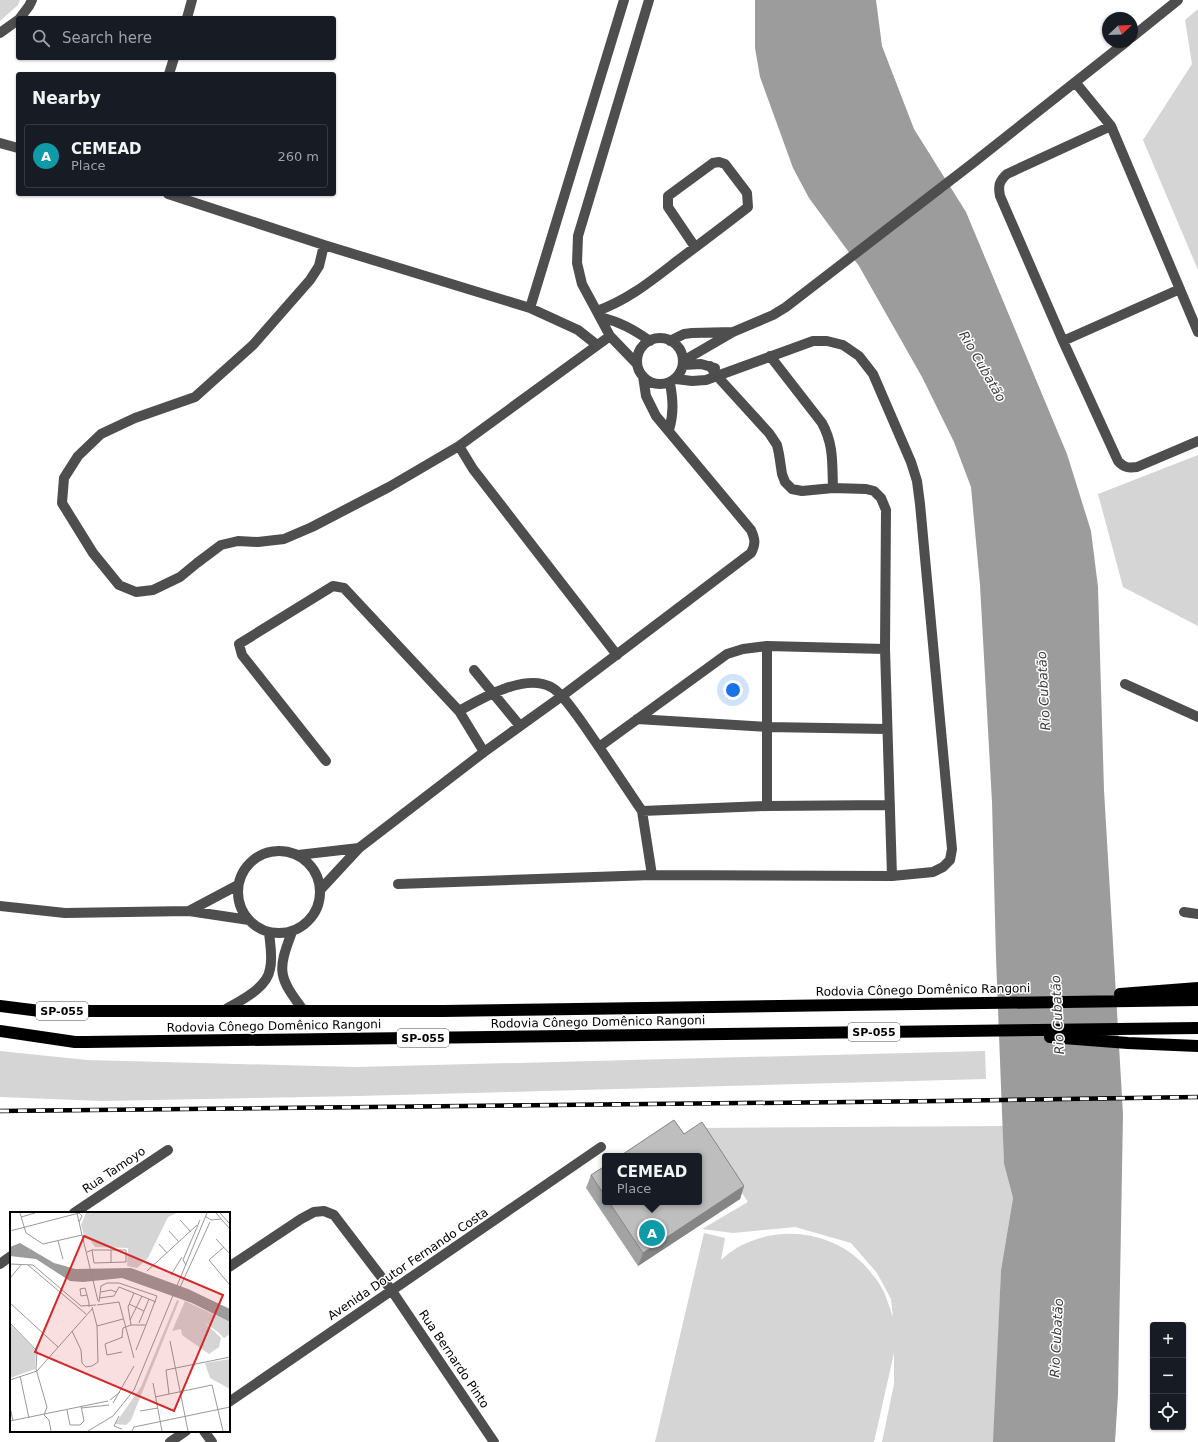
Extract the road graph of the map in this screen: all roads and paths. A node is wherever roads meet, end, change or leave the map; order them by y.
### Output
1 (32, 0) edge
2 (192, 0) edge
3 (624, 0) edge
4 (649, 0) edge
5 (1178, 0) edge
6 (22, 16) edge
7 (188, 16) edge
8 (16, 22) edge
9 (1138, 32) edge
10 (0, 34) edge
11 (1118, 48) edge
12 (173, 60) edge
13 (170, 72) edge
14 (1075, 82) junction
15 (1111, 126) junction
16 (0, 143) edge
17 (16, 147) edge
18 (174, 196) edge
19 (324, 245) junction
20 (695, 247) junction
21 (1180, 289) junction
22 (530, 308) junction
23 (598, 314) junction
24 (733, 332) junction
25 (1198, 332) edge
26 (610, 336) junction
27 (650, 341) junction
28 (670, 341) junction
29 (1063, 341) junction
30 (597, 345) junction
31 (770, 356) junction
32 (683, 363) junction
33 (637, 364) junction
34 (710, 366) junction
35 (726, 372) junction
36 (643, 376) junction
37 (717, 376) junction
38 (673, 381) junction
39 (669, 430) junction
40 (1198, 441) edge
41 (459, 446) junction
42 (833, 488) junction
43 (767, 646) junction
44 (885, 649) junction
45 (617, 654) junction
46 (474, 670) dead end
47 (1125, 684) dead end
48 (493, 692) junction
49 (562, 696) junction
50 (459, 711) junction
51 (1198, 717) edge
52 (637, 719) junction
53 (520, 726) junction
54 (767, 727) junction
55 (888, 729) junction
56 (599, 746) junction
57 (484, 752) junction
58 (326, 761) dead end
59 (890, 805) junction
60 (767, 806) junction
61 (642, 811) junction
62 (359, 848) junction
63 (298, 855) junction
64 (652, 876) junction
65 (892, 876) junction
66 (398, 884) dead end
67 (238, 886) junction
68 (321, 889) junction
69 (0, 906) edge
70 (190, 911) junction
71 (1184, 912) dead end
72 (1198, 914) edge
73 (249, 920) junction
74 (268, 932) junction
75 (292, 932) junction
76 (1198, 988) edge
77 (1198, 1000) edge
78 (967, 1004) junction
79 (0, 1006) edge
80 (223, 1011) junction
81 (304, 1011) junction
82 (1198, 1028) edge
83 (0, 1031) edge
84 (977, 1031) junction
85 (1198, 1046) edge
86 (601, 1146) dead end
87 (168, 1150) dead end
88 (75, 1212) edge
89 (10, 1257) edge
90 (0, 1264) edge
91 (230, 1266) edge
92 (392, 1290) junction
93 (230, 1401) edge
94 (185, 1432) edge
95 (205, 1432) edge
96 (170, 1442) edge
97 (212, 1442) edge
98 (494, 1442) edge

1 - 6 street
2 - 7 street
3 - 22 street
4 - 23 street
5 - 9 street
8 - 10 street
11 - 14 street
12 - 13 street
14 - 15 street
14 - 24 street
15 - 21 street
15 - 29 street
16 - 17 street
18 - 19 street
19 - 22 street
19 - 41 street
20 - 20 street
20 - 23 street
21 - 25 street
21 - 29 street
22 - 30 street
23 - 26 street
23 - 27 street
24 - 28 street
24 - 32 street
26 - 30 street
26 - 33 street
27 - 28 street
27 - 33 street
28 - 32 street
29 - 40 street
30 - 41 street
31 - 35 street
31 - 42 street
31 - 65 street
32 - 34 street
32 - 38 street
33 - 36 street
34 - 35 street
34 - 37 street
35 - 37 street
36 - 38 street
36 - 39 street
37 - 38 street
37 - 42 street
38 - 39 street
39 - 45 street
41 - 45 street
42 - 44 street
43 - 44 street
43 - 52 street
43 - 54 street
44 - 55 street
45 - 49 street
46 - 48 street
47 - 51 street
48 - 49 street
48 - 50 street
48 - 53 street
49 - 53 street
49 - 56 street
50 - 57 street
50 - 58 street
52 - 54 street
52 - 56 street
53 - 57 street
54 - 55 street
54 - 60 street
55 - 59 street
56 - 61 street
57 - 62 street
59 - 60 street
59 - 65 street
60 - 61 street
61 - 64 street
62 - 63 street
62 - 68 street
63 - 67 street
63 - 68 street
64 - 65 street
64 - 66 street
67 - 70 street
67 - 73 street
68 - 75 street
69 - 70 street
70 - 73 street
71 - 72 street
73 - 74 street
74 - 75 street
74 - 80 street
75 - 81 street
76 - 78 highway
77 - 78 highway, Rodovia Cônego Domênico Rangoni / SP-055
78 - 81 highway, Rodovia Cônego Domênico Rangoni / SP-055
79 - 80 highway, Rodovia Cônego Domênico Rangoni / SP-055
80 - 81 highway, Rodovia Cônego Domênico Rangoni / SP-055
82 - 84 highway, Rodovia Cônego Domênico Rangoni / SP-055
83 - 84 highway, Rodovia Cônego Domênico Rangoni / SP-055
84 - 85 highway
86 - 92 street, Avenida Doutor Fernando Costa
87 - 88 street, Rua Tamoyo
89 - 90 street
91 - 92 street, Rua Bernardo Pinto
92 - 93 street, Avenida Doutor Fernando Costa
92 - 98 street, Rua Bernardo Pinto
94 - 96 street
95 - 97 street

